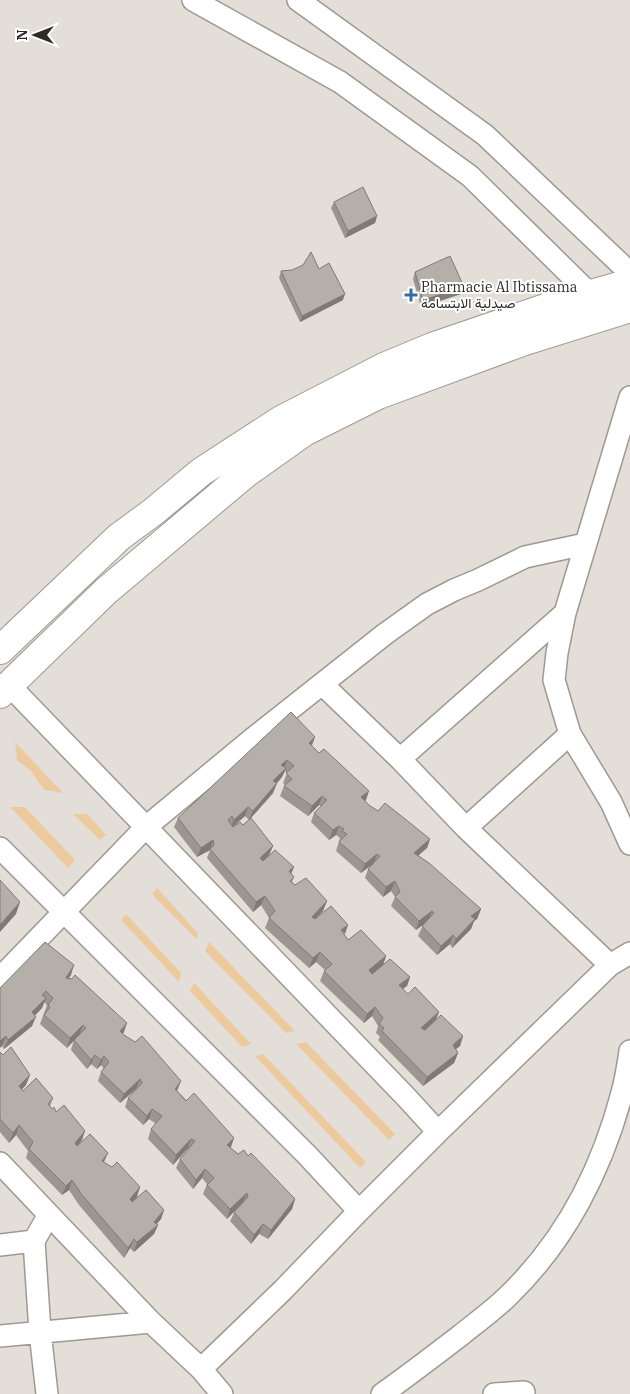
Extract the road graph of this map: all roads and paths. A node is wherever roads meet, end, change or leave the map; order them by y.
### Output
1 (193, 0) edge
2 (298, 0) edge
3 (630, 273) edge
4 (630, 283) edge
5 (590, 294) junction
6 (630, 308) edge
7 (630, 397) edge
8 (584, 544) junction
9 (565, 613) junction
10 (0, 650) edge
11 (322, 684) junction
12 (4, 690) edge
13 (570, 734) junction
14 (400, 759) junction
15 (146, 827) junction
16 (466, 828) junction
17 (630, 844) edge
18 (0, 848) edge
19 (64, 912) junction
20 (630, 953) edge
21 (610, 965) junction
22 (0, 978) edge
23 (630, 1051) edge
24 (438, 1132) junction
25 (0, 1163) edge
26 (359, 1211) junction
27 (48, 1216) junction
28 (34, 1242) junction
29 (0, 1245) edge
30 (150, 1322) junction
31 (40, 1332) junction
32 (0, 1336) edge
33 (201, 1369) junction
34 (524, 1392) dead end
35 (47, 1394) edge
36 (222, 1394) edge
37 (382, 1394) edge
38 (494, 1394) edge

1 - 5 street
2 - 3 street
4 - 5 main road
5 - 10 main road
6 - 12 main road
7 - 8 street
8 - 9 street
8 - 11 street
9 - 13 street
9 - 14 street
11 - 14 street
11 - 15 street
12 - 15 street
13 - 16 street
13 - 17 street
14 - 16 street
15 - 19 street
15 - 24 street
16 - 21 street
18 - 19 street
19 - 22 street
19 - 26 street
20 - 21 street
21 - 24 street
23 - 37 street
24 - 26 street
25 - 27 street
26 - 33 street
27 - 28 street
27 - 30 street
28 - 29 street
28 - 31 street
30 - 31 street
30 - 33 street
31 - 32 street
31 - 35 street
33 - 36 street
34 - 38 street

